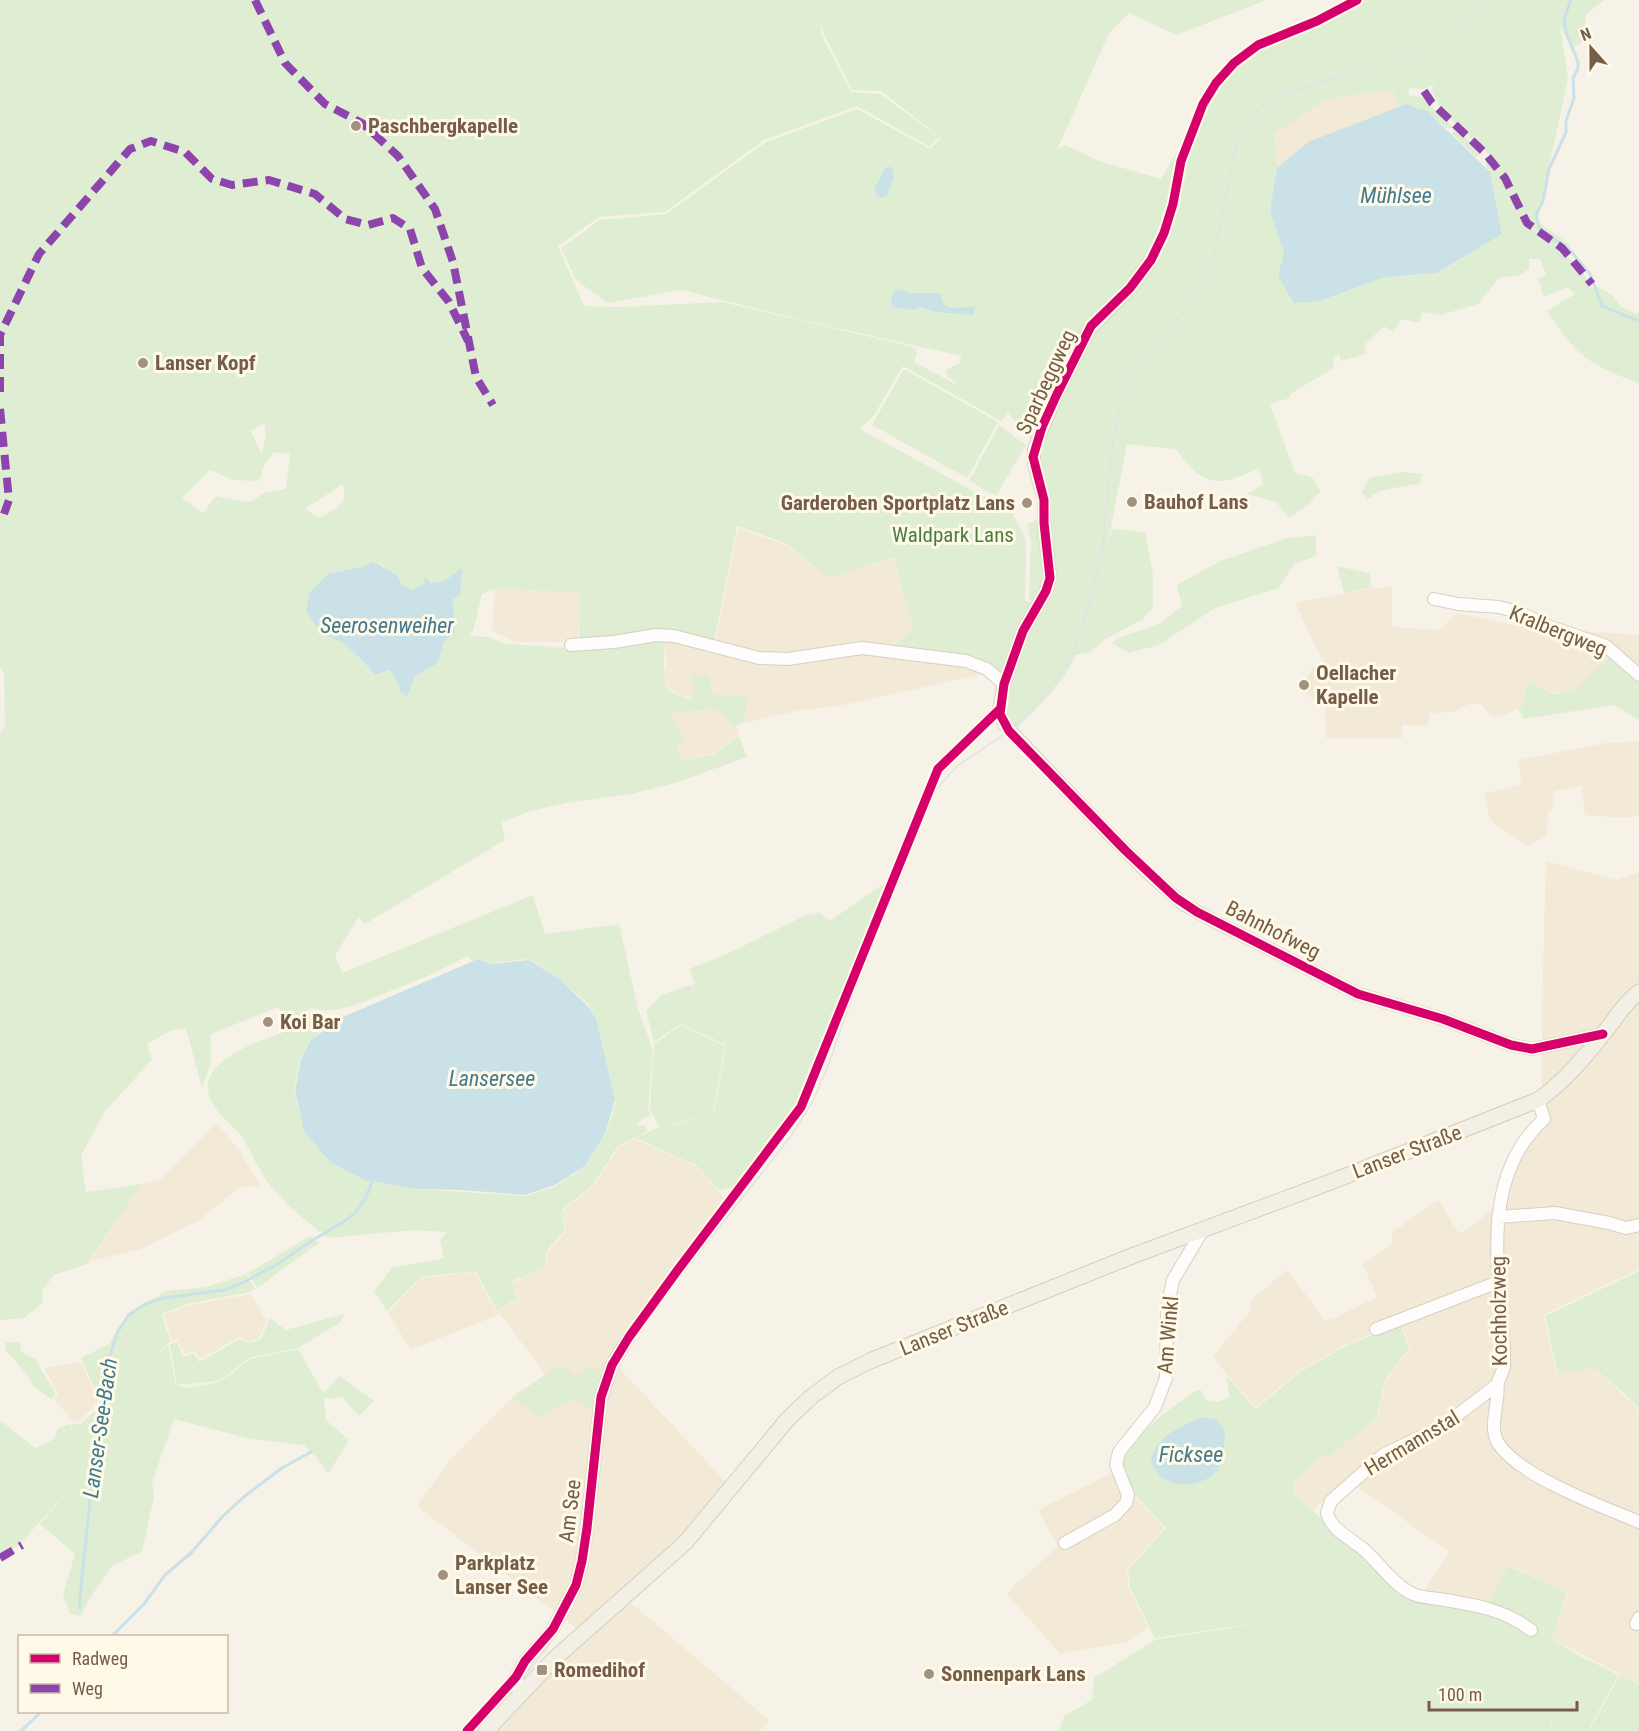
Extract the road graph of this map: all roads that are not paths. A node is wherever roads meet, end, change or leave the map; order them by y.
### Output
1 (1151, 260) dead end
2 (1434, 599) dead end
3 (571, 645) dead end
4 (1639, 675) edge
5 (1004, 684) junction
6 (999, 710) joint
7 (1639, 992) edge
8 (1603, 1034) junction
9 (1538, 1100) junction
10 (1498, 1217) junction
11 (1639, 1225) edge
12 (1204, 1228) junction
13 (1498, 1281) junction
14 (1376, 1329) dead end
15 (629, 1337) dead end
16 (1498, 1384) junction
17 (1639, 1522) edge
18 (1065, 1543) dead end
19 (1531, 1629) dead end
20 (520, 1693) junction
21 (486, 1731) edge

1 - 5 street, Sparbeggweg
2 - 4 street, Kralbergweg
3 - 5 street
5 - 6 street, Sparbeggweg
6 - 8 street, Bahnhofweg
7 - 8 main road, Lanser Straße
8 - 9 main road, Lanser Straße
9 - 10 street, Kochholzweg
9 - 12 main road, Lanser Straße
10 - 11 street
10 - 13 street, Kochholzweg
12 - 18 street, Am Winkl
12 - 20 main road, Lanser Straße
13 - 14 street
13 - 16 street, Kochholzweg
15 - 20 street, Am See
16 - 17 street, Kochholzweg
16 - 19 street, Hermannstal
20 - 21 main road, Lanser Straße

